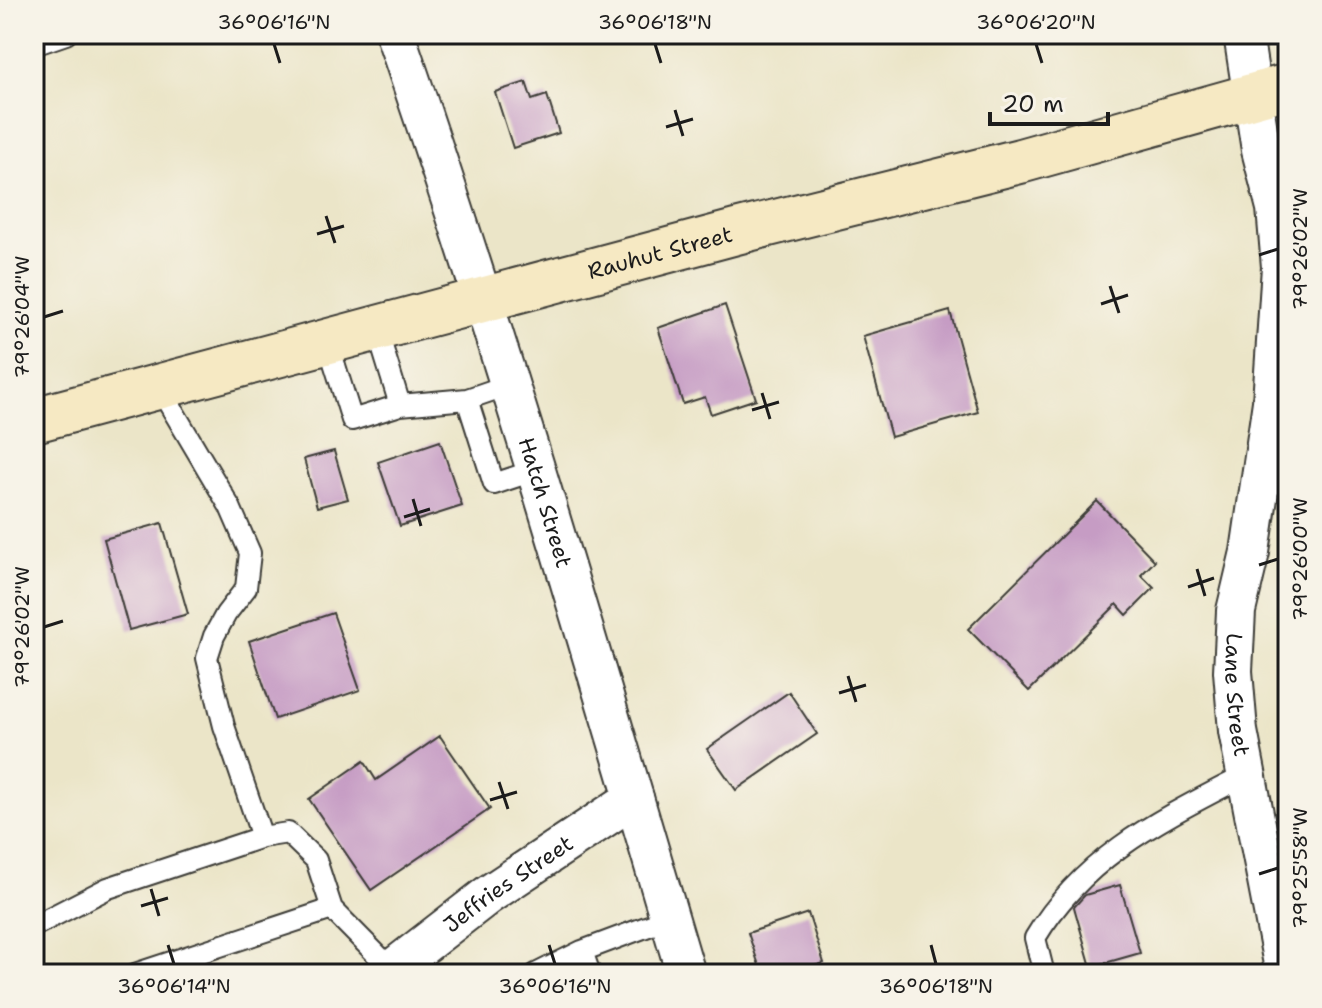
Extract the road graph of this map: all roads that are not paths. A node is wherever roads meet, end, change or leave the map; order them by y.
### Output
1 (66, 34) edge
2 (395, 34) edge
3 (1243, 34) edge
4 (34, 45) edge
5 (1271, 91) edge
6 (482, 302) junction
7 (377, 330) junction
8 (328, 343) junction
9 (508, 385) junction
10 (159, 387) junction
11 (467, 399) junction
12 (400, 405) junction
13 (34, 420) edge
14 (536, 470) junction
15 (1246, 775) junction
16 (634, 798) junction
17 (262, 837) junction
18 (332, 909) junction
19 (670, 918) junction
20 (34, 926) edge
21 (582, 951) junction
22 (389, 972) edge
23 (135, 974) edge
24 (536, 974) edge
25 (590, 974) edge
26 (686, 974) edge
27 (1044, 974) edge
28 (1285, 974) edge

1 - 4 lane
2 - 6 street, Hatch Street
3 - 5 street, Lane Street
5 - 6 main road, Rauhut Street
5 - 15 street, Lane Street
6 - 7 main road, Rauhut Street
6 - 9 street, Hatch Street
7 - 8 main road, Rauhut Street
7 - 12 lane
8 - 10 main road, Rauhut Street
8 - 12 lane
9 - 11 lane
9 - 14 street, Hatch Street
10 - 13 main road, Rauhut Street
10 - 17 lane
11 - 12 lane
11 - 14 lane
14 - 16 street, Hatch Street
15 - 27 lane
15 - 28 street, Lane Street
16 - 19 street, Hatch Street
16 - 22 street, Jeffries Street
17 - 18 lane
17 - 20 lane
18 - 22 lane
18 - 23 lane
19 - 21 lane
19 - 26 street, Hatch Street
21 - 24 lane
21 - 25 lane

